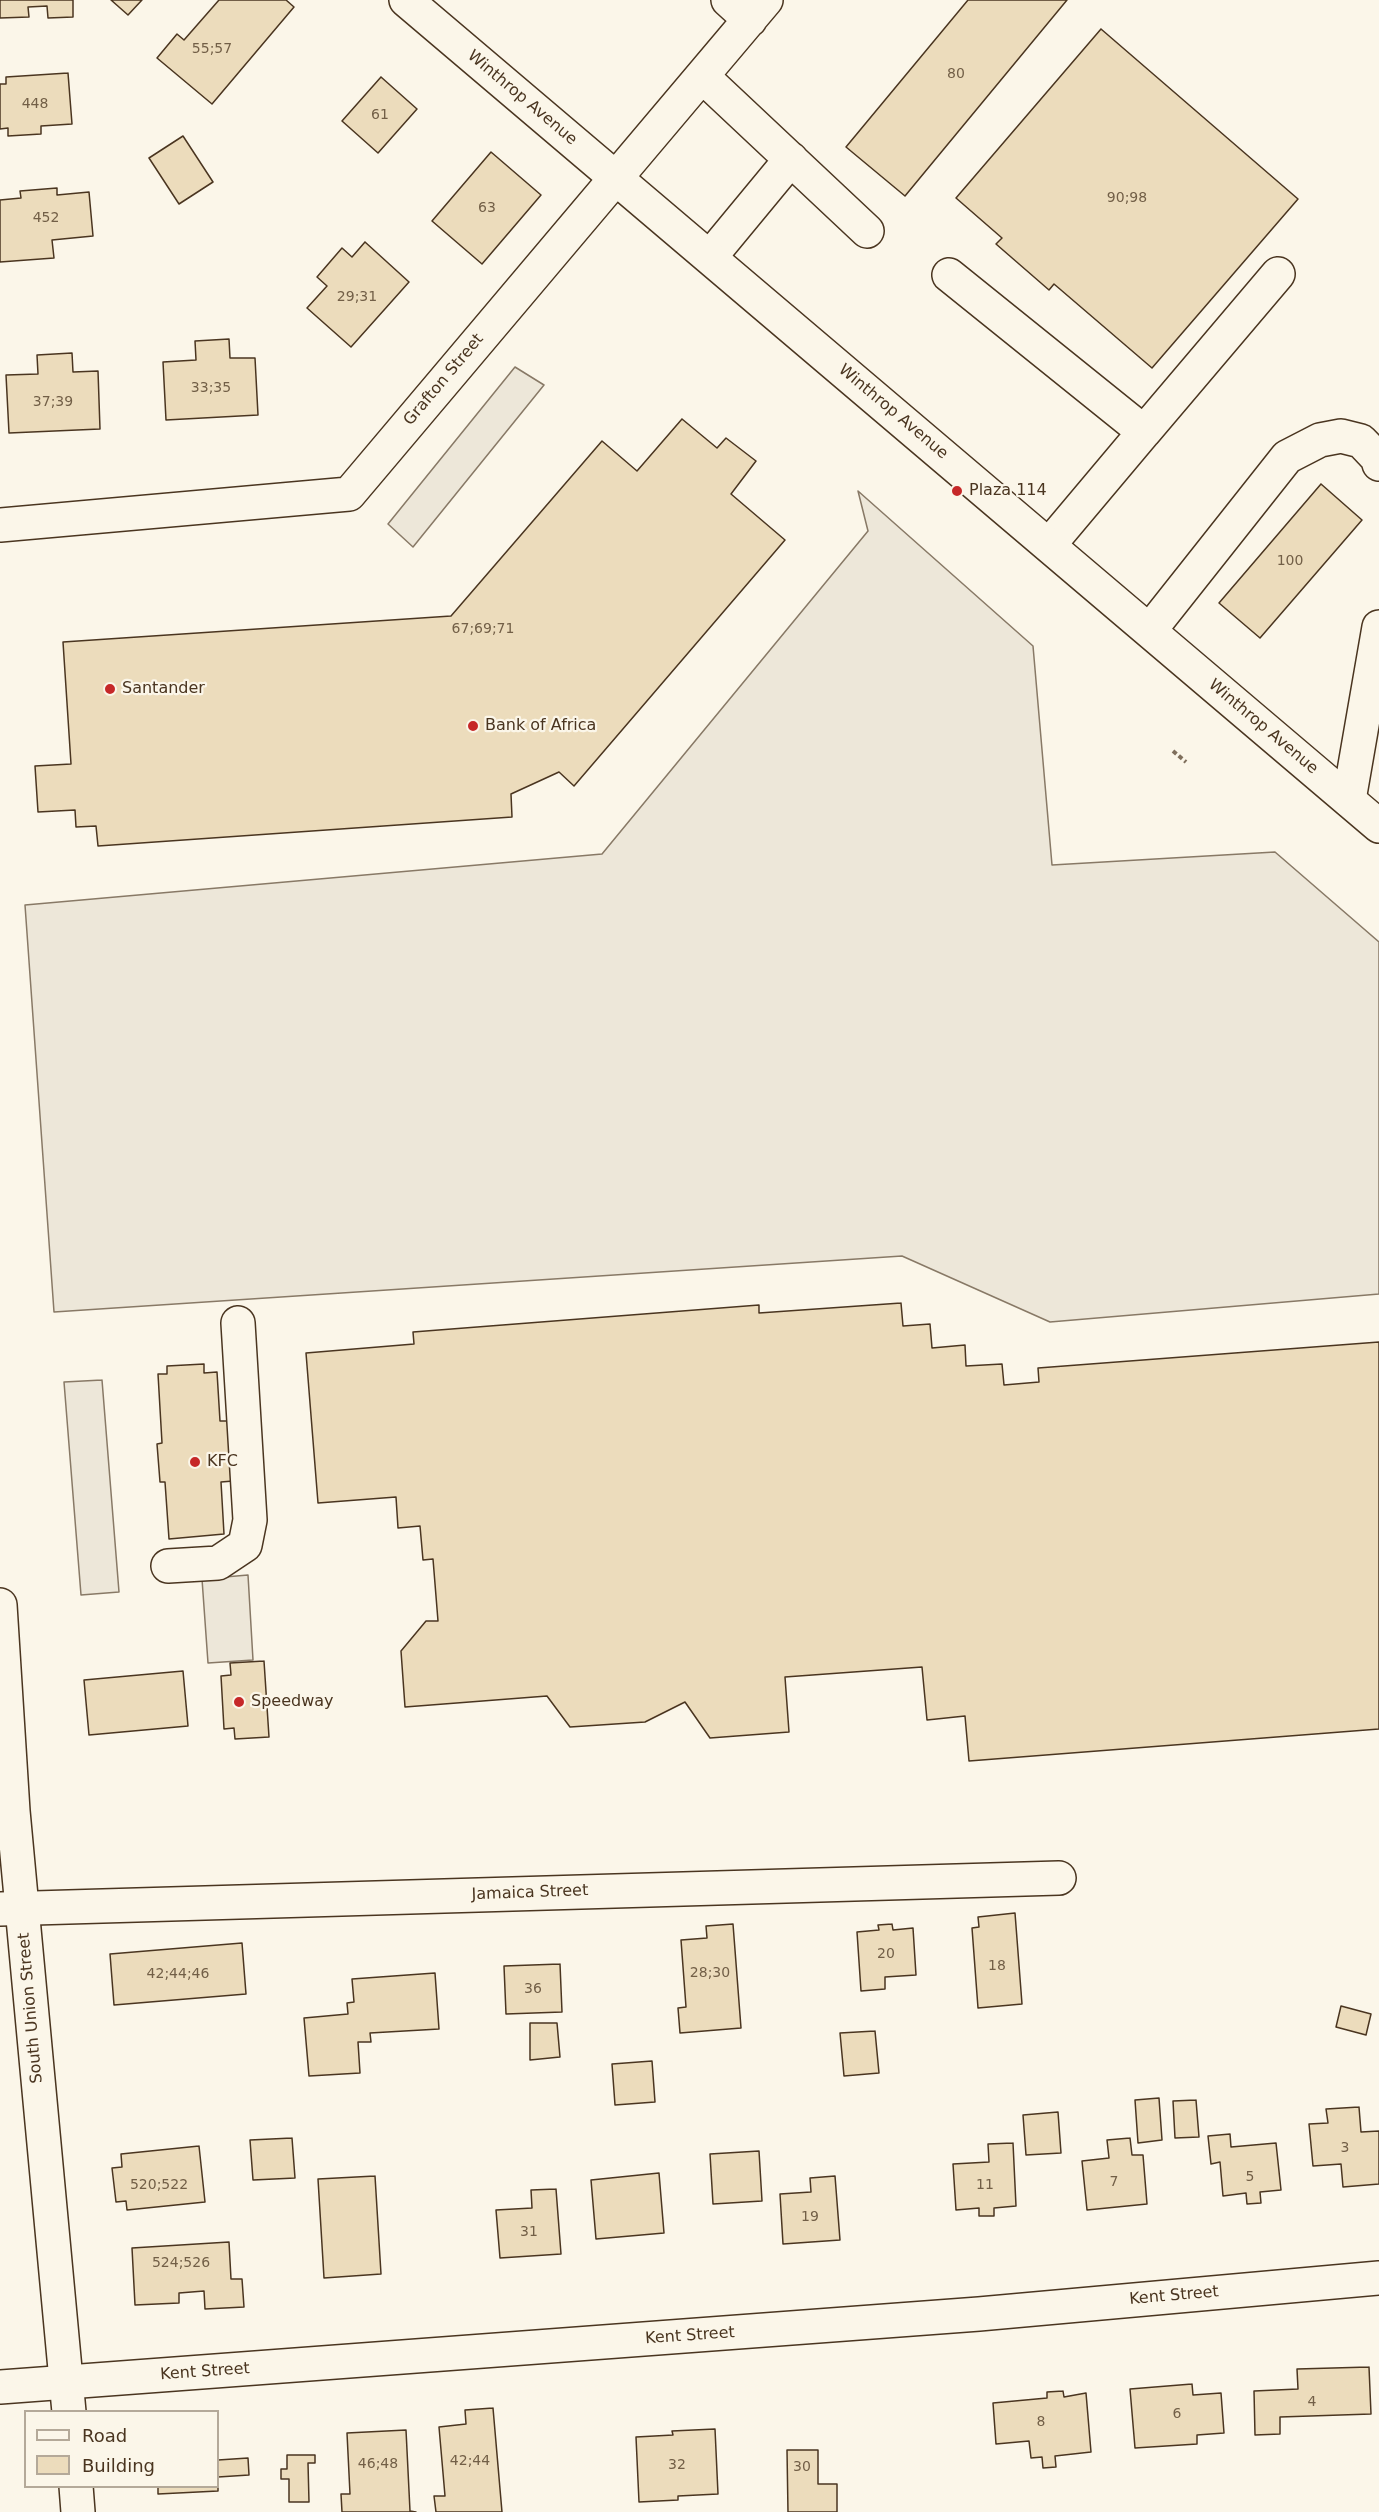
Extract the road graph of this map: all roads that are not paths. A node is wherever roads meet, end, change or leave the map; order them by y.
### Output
1 (406, 0) edge
2 (748, 7) edge
3 (702, 76) junction
4 (790, 159) junction
5 (615, 177) junction
6 (867, 231) dead end
7 (710, 257) junction
8 (1278, 273) dead end
9 (949, 275) dead end
10 (1144, 432) junction
11 (1379, 464) edge
12 (0, 525) edge
13 (1049, 545) junction
14 (1379, 627) edge
15 (1150, 630) junction
16 (1349, 800) junction
17 (1379, 826) edge
18 (238, 1323) dead end
19 (168, 1566) dead end
20 (0, 1605) edge
21 (1059, 1878) dead end
22 (11, 1908) edge
23 (1379, 2278) edge
24 (0, 2387) edge
25 (67, 2397) edge
26 (76, 2488) edge
27 (78, 2512) edge

1 - 5 street, Winthrop Avenue
2 - 3 street, Grafton Street
3 - 4 street
3 - 5 street, Grafton Street
4 - 6 street
4 - 7 street
5 - 7 street, Winthrop Avenue
5 - 12 street, Grafton Street
7 - 13 street, Winthrop Avenue
8 - 10 street
9 - 10 street
10 - 13 street
11 - 15 street
13 - 15 street, Winthrop Avenue
14 - 16 street
15 - 16 street, Winthrop Avenue
16 - 17 street, Winthrop Avenue
18 - 19 street
20 - 22 street, South Union Street
21 - 22 street, Jamaica Street
22 - 25 street, South Union Street
23 - 25 street, Kent Street
24 - 25 street, Kent Street
26 - 27 street

